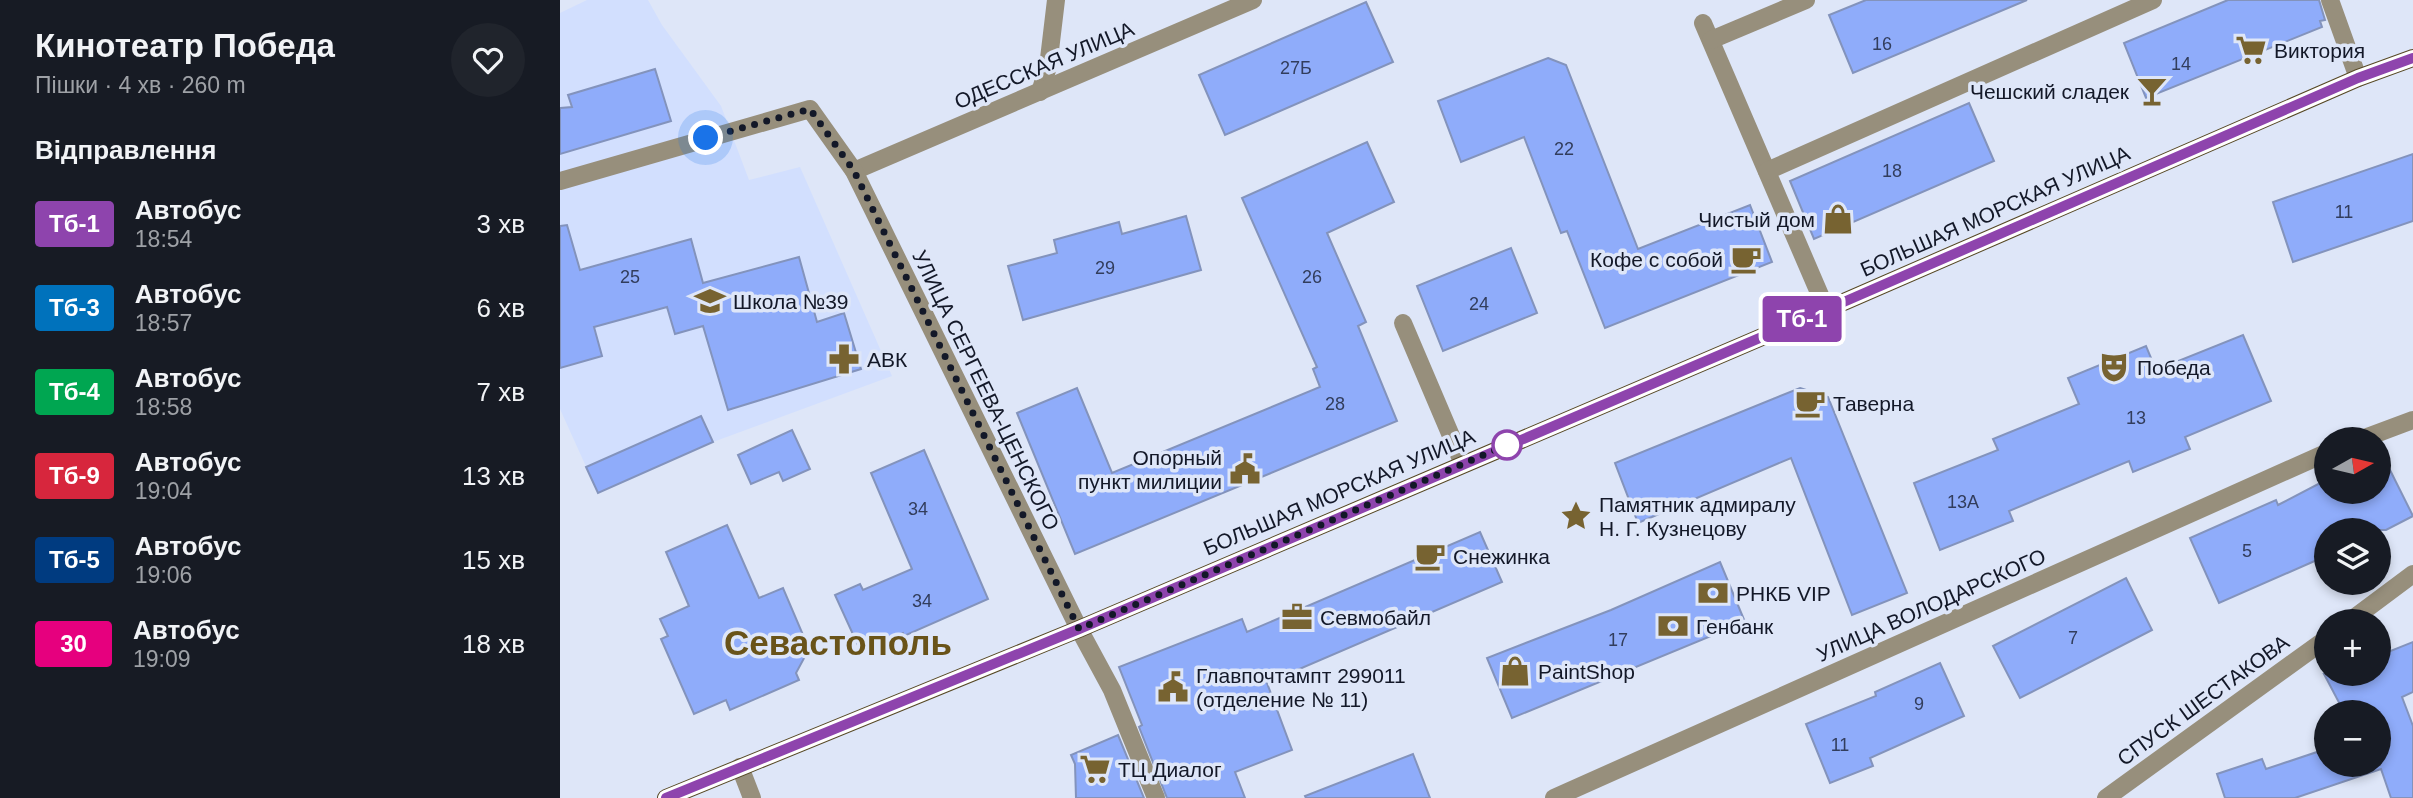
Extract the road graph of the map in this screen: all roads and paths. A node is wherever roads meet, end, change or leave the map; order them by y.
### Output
1 (1056, 0) edge
2 (1253, 0) edge
3 (1806, 0) edge
4 (2153, 0) edge
5 (2330, 0) edge
6 (1703, 23) dead end
7 (1711, 40) junction
8 (2413, 58) edge
9 (2358, 78) junction
10 (1041, 92) junction
11 (854, 171) junction
12 (1767, 171) junction
13 (560, 181) edge
14 (1826, 309) junction
15 (1403, 323) dead end
16 (2413, 420) edge
17 (2391, 428) edge
18 (2314, 458) edge
19 (1463, 464) junction
20 (2413, 574) edge
21 (2366, 609) edge
22 (1079, 629) junction
23 (2314, 648) edge
24 (740, 767) junction
25 (666, 798) edge
26 (752, 798) edge
27 (1156, 798) edge
28 (1554, 798) edge
29 (2106, 798) edge

1 - 10 street
2 - 10 street, ОДЕССКАЯ УЛИЦА
3 - 7 street
4 - 12 street
5 - 9 street
6 - 7 street
7 - 12 street
8 - 9 main road, БОЛЬШАЯ МОРСКАЯ УЛИЦА
9 - 14 main road, БОЛЬШАЯ МОРСКАЯ УЛИЦА
10 - 11 street, ОДЕССКАЯ УЛИЦА
11 - 13 street, УЛИЦА СЕРГЕЕВА-ЦЕНСКОГО
11 - 22 street, УЛИЦА СЕРГЕЕВА-ЦЕНСКОГО
12 - 14 street
14 - 19 main road, БОЛЬШАЯ МОРСКАЯ УЛИЦА
15 - 19 street
16 - 17 street
18 - 28 street, УЛИЦА ВОЛОДАРСКОГО
19 - 22 main road, БОЛЬШАЯ МОРСКАЯ УЛИЦА
20 - 21 street
22 - 24 main road, БОЛЬШАЯ МОРСКАЯ УЛИЦА
22 - 27 street, УЛИЦА СЕРГЕЕВА-ЦЕНСКОГО
23 - 29 street, СПУСК ШЕСТАКОВА
24 - 25 main road, БОЛЬШАЯ МОРСКАЯ УЛИЦА
24 - 26 street

